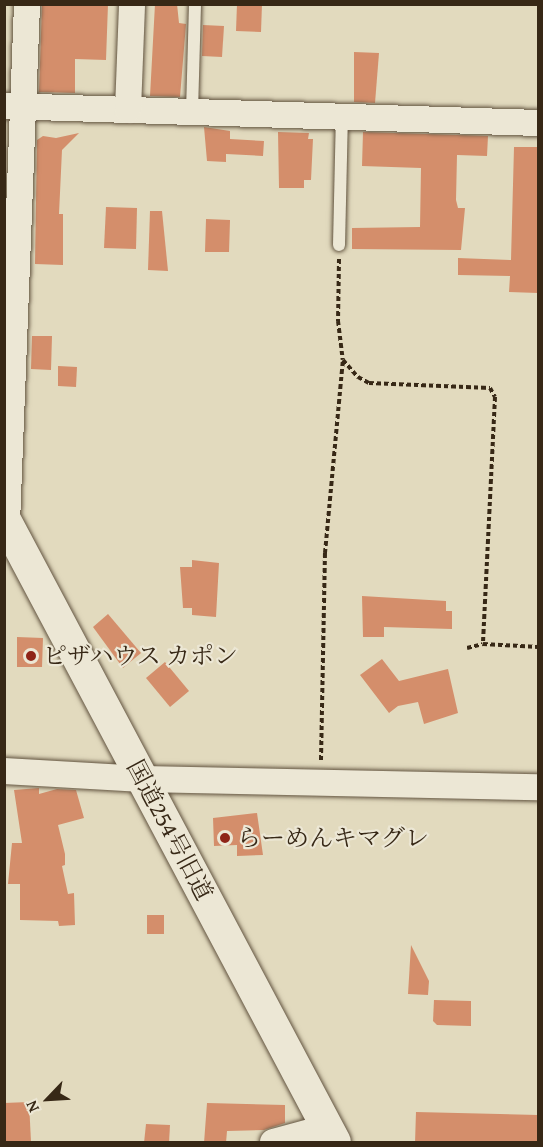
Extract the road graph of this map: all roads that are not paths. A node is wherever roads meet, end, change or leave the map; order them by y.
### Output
1 (27, 4) edge
2 (132, 4) edge
3 (195, 4) edge
4 (14, 106) edge
5 (128, 110) junction
6 (192, 112) junction
7 (342, 116) junction
8 (538, 123) edge
9 (339, 245) road end
10 (6, 520) edge
11 (4, 771) edge
12 (143, 779) junction
13 (538, 786) edge
14 (330, 1133) edge
15 (273, 1143) edge

1 - 4 street
2 - 5 street
3 - 6 lane
4 - 5 street
4 - 10 street
5 - 6 street
6 - 7 street
7 - 8 street
7 - 9 lane
10 - 12 street, 国道254号旧道
11 - 12 street
12 - 13 street
12 - 14 street, 国道254号旧道
14 - 15 street

